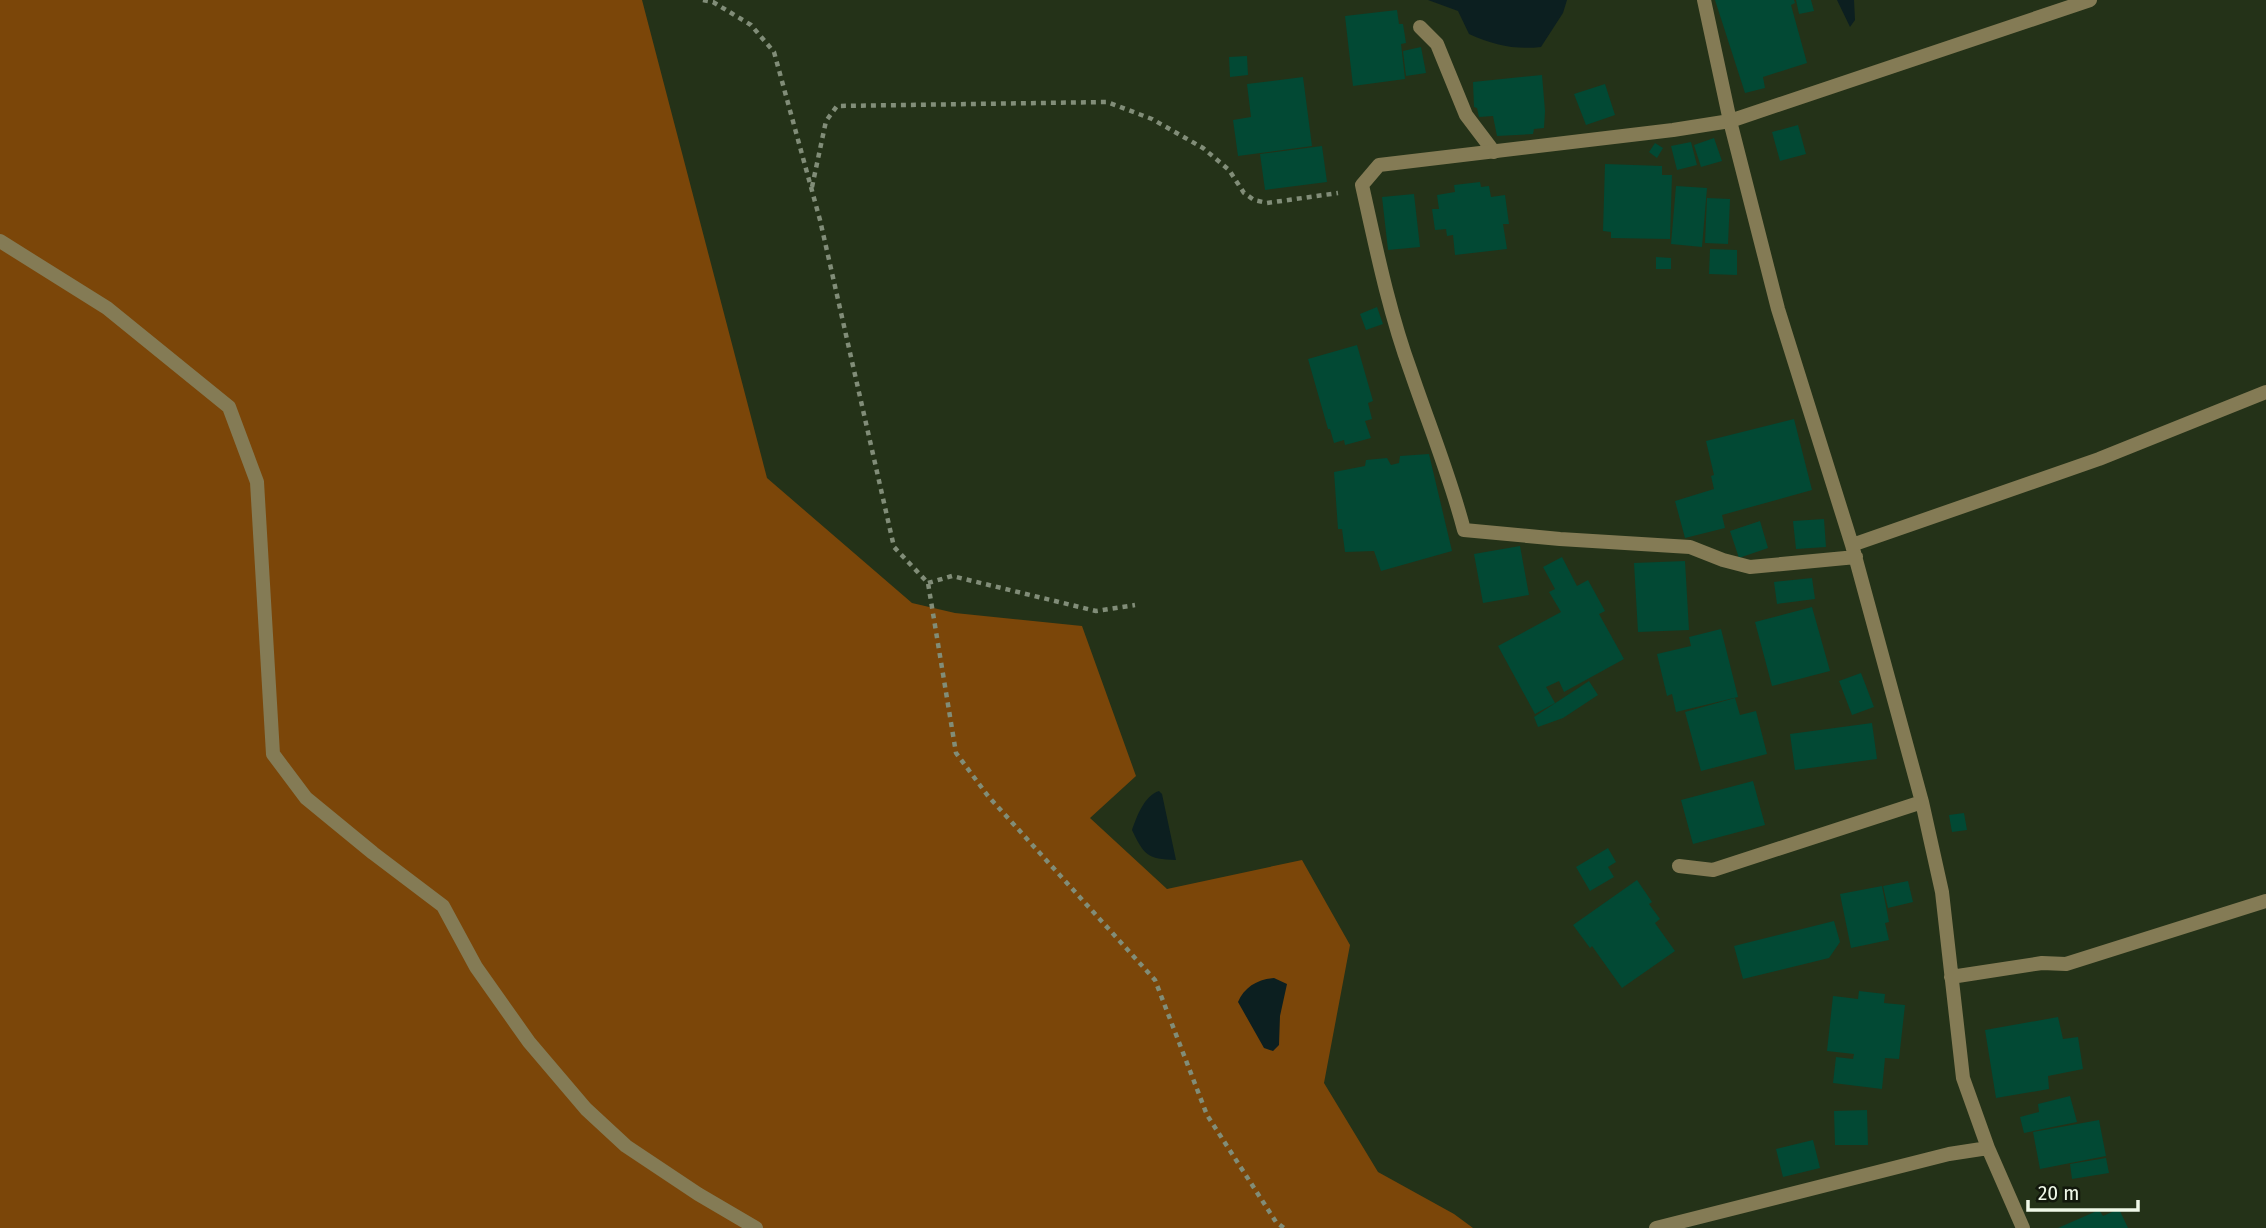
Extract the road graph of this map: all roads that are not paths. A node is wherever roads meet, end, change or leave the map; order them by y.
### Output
1 (1704, 0) edge
2 (2090, 0) edge
3 (1420, 27) dead end
4 (1730, 121) junction
5 (1494, 152) junction
6 (0, 241) edge
7 (2266, 392) edge
8 (1854, 551) junction
9 (1922, 802) junction
10 (1679, 866) dead end
11 (2266, 901) edge
12 (1951, 977) junction
13 (1988, 1148) junction
14 (756, 1228) edge
15 (1656, 1228) edge
16 (2023, 1228) edge

1 - 4 street
2 - 4 street
3 - 5 street
4 - 5 street
4 - 8 street
5 - 8 street
6 - 14 street
7 - 8 street
8 - 9 street
9 - 10 street
9 - 12 street
11 - 12 street
12 - 13 street
13 - 15 street
13 - 16 street

